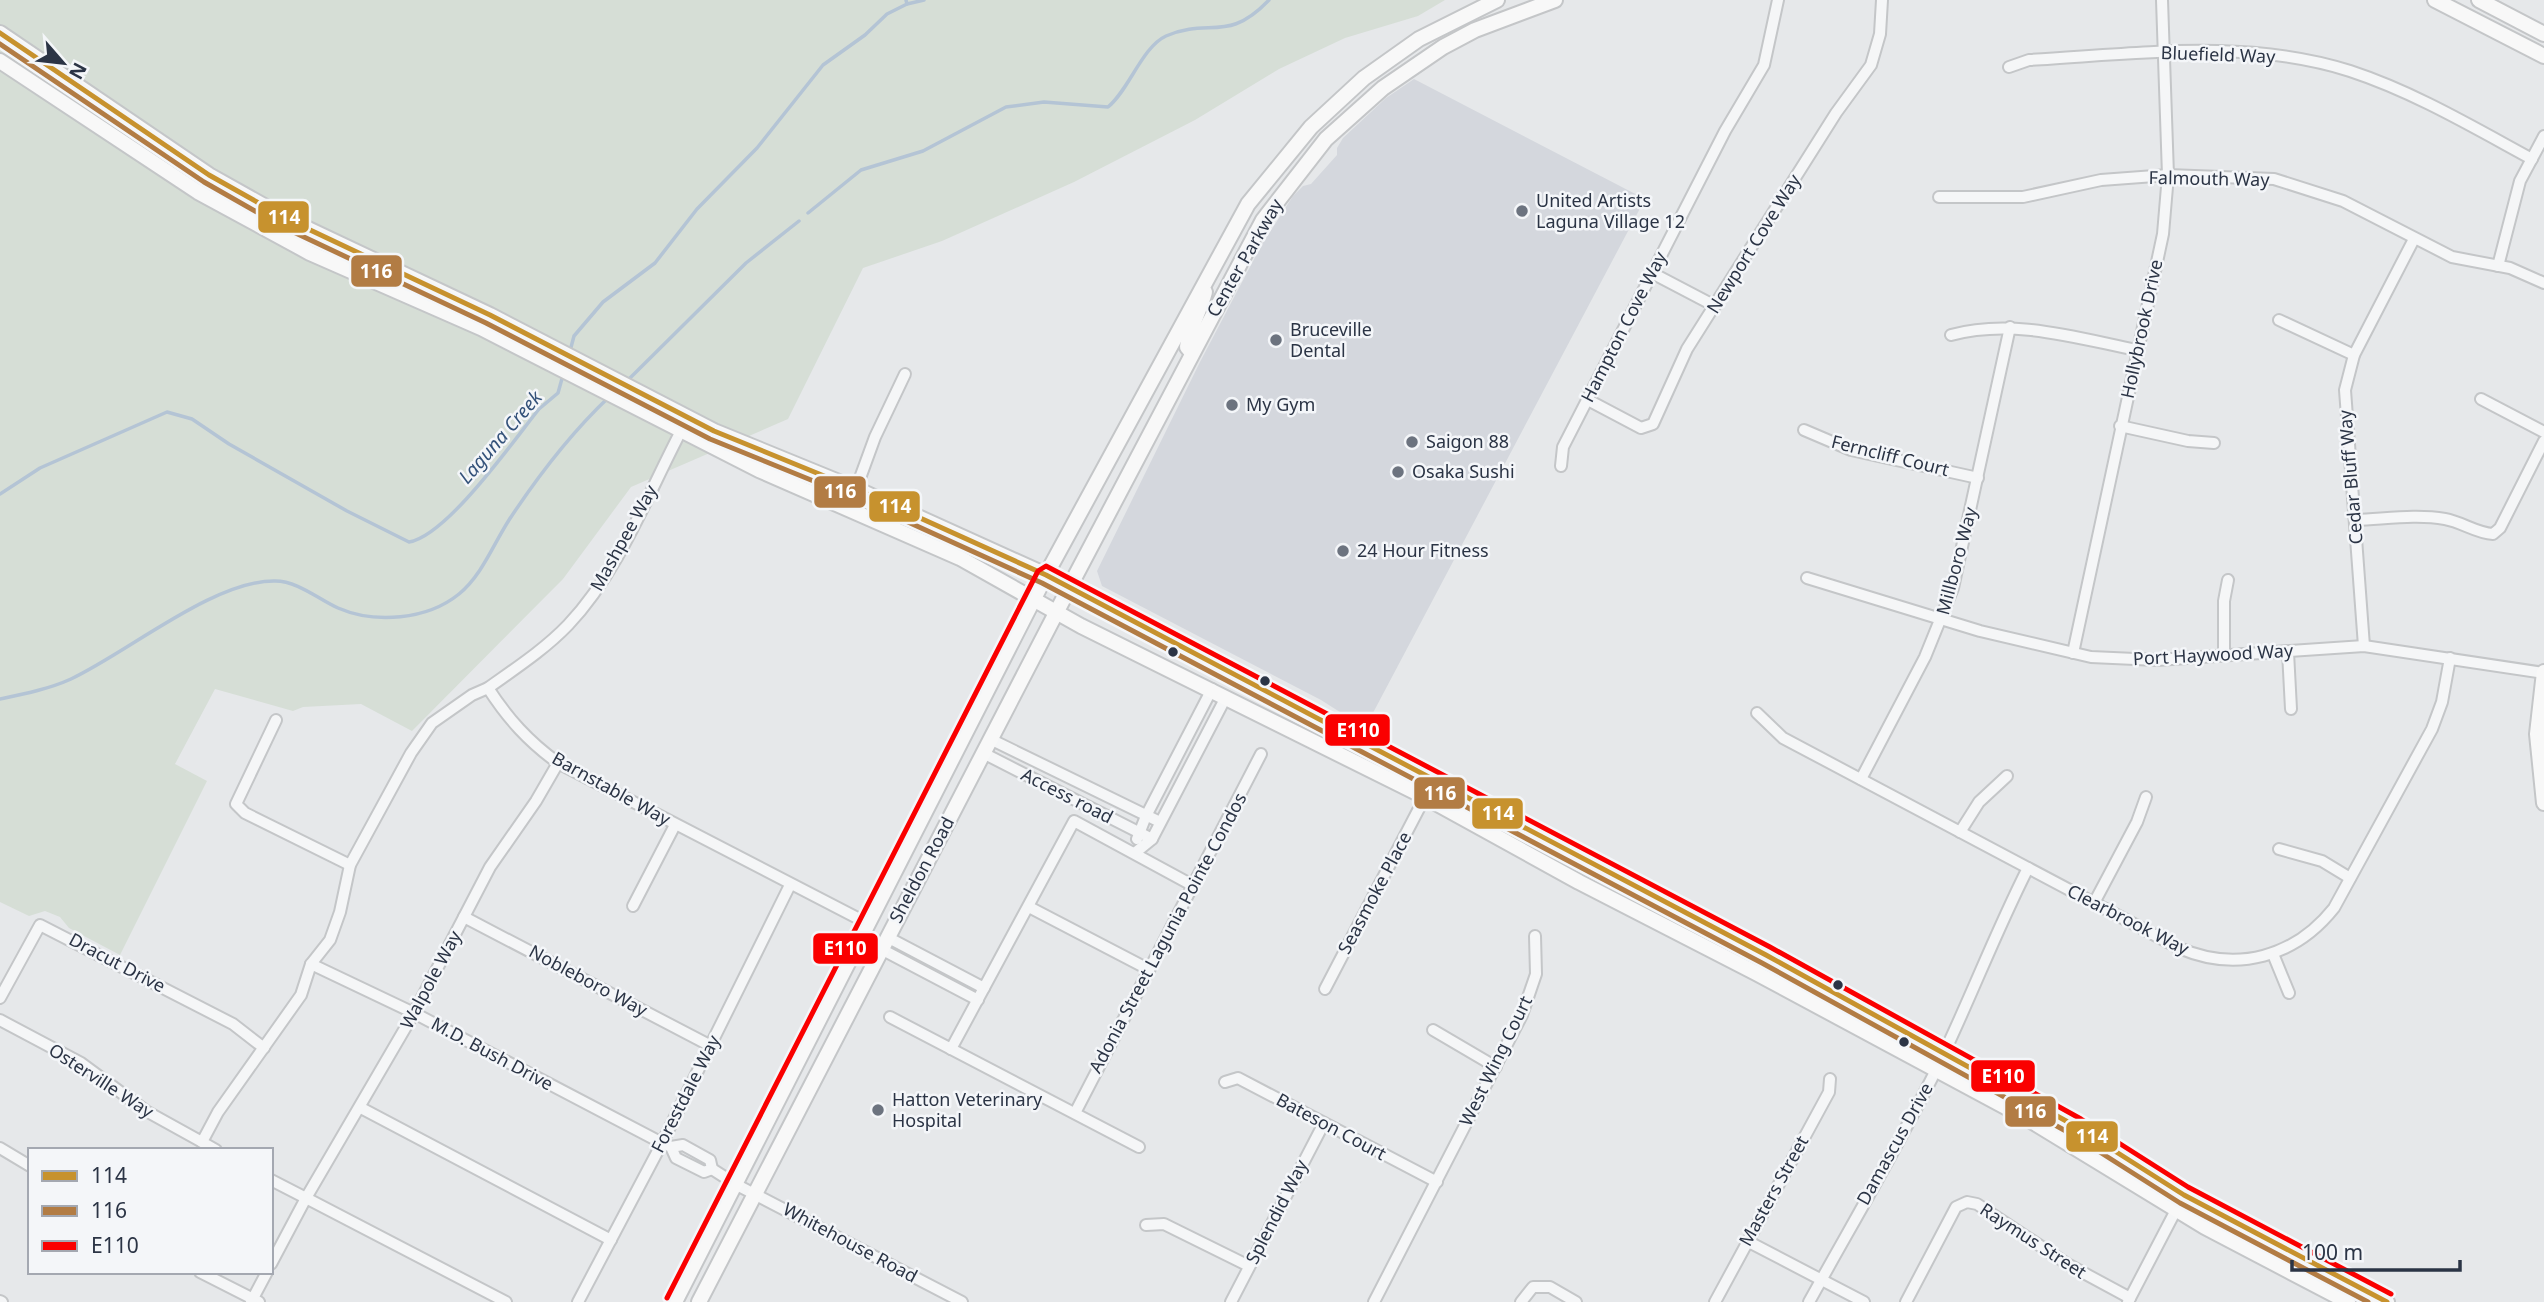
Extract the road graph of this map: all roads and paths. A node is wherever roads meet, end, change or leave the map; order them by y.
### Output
1 (1497, 0) edge
2 (1555, 0) edge
3 (1778, 0) edge
4 (1882, 0) edge
5 (2161, 0) edge
6 (2435, 0) edge
7 (2479, 0) edge
8 (0, 33) edge
9 (2544, 34) edge
10 (2164, 52) junction
11 (2544, 56) edge
12 (0, 61) edge
13 (2009, 67) dead end
14 (2544, 136) edge
15 (1298, 142) junction
16 (1314, 153) junction
17 (1285, 156) junction
18 (2532, 159) junction
19 (1302, 169) junction
20 (2168, 176) junction
21 (1939, 197) dead end
22 (2414, 239) junction
23 (2498, 266) junction
24 (1652, 273) junction
25 (1209, 278) junction
26 (2544, 283) edge
27 (1715, 306) junction
28 (2279, 320) dead end
29 (2010, 327) junction
30 (1951, 335) dead end
31 (2137, 350) junction
32 (1192, 353) junction
33 (550, 355) junction
34 (2354, 355) junction
35 (905, 374) dead end
36 (2481, 399) dead end
37 (1588, 400) junction
38 (655, 410) junction
39 (2120, 426) junction
40 (1804, 430) dead end
41 (681, 431) junction
42 (2544, 432) edge
43 (2544, 441) edge
44 (2214, 443) dead end
45 (1562, 467) dead end
46 (1978, 478) junction
47 (856, 489) junction
48 (2356, 520) junction
49 (1046, 575) junction
50 (1807, 578) dead end
51 (2228, 580) dead end
52 (1069, 588) junction
53 (1035, 598) junction
54 (1057, 612) junction
55 (1941, 620) junction
56 (2364, 646) junction
57 (2288, 652) junction
58 (2073, 653) junction
59 (2224, 653) junction
60 (2450, 658) junction
61 (2544, 672) edge
62 (488, 688) junction
63 (1212, 689) junction
64 (1226, 696) junction
65 (1245, 706) junction
66 (2291, 709) dead end
67 (1756, 713) dead end
68 (276, 720) dead end
69 (1347, 736) junction
70 (990, 739) junction
71 (983, 753) junction
72 (1261, 754) dead end
73 (558, 763) junction
74 (2007, 776) dead end
75 (1861, 779) junction
76 (1425, 797) junction
77 (2146, 797) dead end
78 (2544, 803) edge
79 (1146, 816) junction
80 (1160, 822) junction
81 (675, 825) junction
82 (1138, 832) junction
83 (1961, 832) junction
84 (1152, 839) junction
85 (2279, 849) dead end
86 (1136, 852) junction
87 (351, 866) junction
88 (2028, 868) junction
89 (2350, 878) junction
90 (790, 885) junction
91 (1192, 885) junction
92 (2094, 903) junction
93 (633, 906) dead end
94 (1029, 907) junction
95 (464, 917) junction
96 (869, 924) junction
97 (1535, 936) dead end
98 (884, 943) junction
99 (2273, 954) junction
100 (311, 964) junction
101 (1148, 969) junction
102 (984, 988) junction
103 (1325, 989) dead end
104 (2289, 993) dead end
105 (0, 998) edge
106 (978, 1000) junction
107 (414, 1013) junction
108 (890, 1017) dead end
109 (0, 1020) edge
110 (1433, 1030) dead end
111 (711, 1046) junction
112 (264, 1048) junction
113 (951, 1049) junction
114 (1942, 1053) junction
115 (1496, 1067) junction
116 (1936, 1070) junction
117 (1830, 1079) dead end
118 (1225, 1082) dead end
119 (361, 1108) junction
120 (1074, 1112) junction
121 (1324, 1123) junction
122 (202, 1142) junction
123 (666, 1145) junction
124 (1139, 1147) dead end
125 (0, 1148) edge
126 (212, 1148) edge
127 (28, 1165) edge
128 (273, 1181) edge
129 (1437, 1182) junction
130 (737, 1185) junction
131 (756, 1194) junction
132 (306, 1198) junction
133 (2176, 1210) junction
134 (1146, 1225) dead end
135 (611, 1240) junction
136 (1747, 1241) junction
137 (273, 1260) edge
138 (1249, 1266) junction
139 (204, 1274) edge
140 (266, 1274) edge
141 (1821, 1280) junction
142 (2129, 1300) edge
143 (254, 1301) edge
144 (506, 1302) edge
145 (578, 1302) edge
146 (676, 1302) edge
147 (699, 1302) edge
148 (962, 1302) edge
149 (1231, 1302) edge
150 (1374, 1302) edge
151 (1521, 1302) edge
152 (1576, 1302) edge
153 (1714, 1302) edge
154 (1809, 1302) edge
155 (1864, 1302) edge
156 (1906, 1302) edge
157 (2348, 1302) edge
158 (2387, 1302) edge

1 - 15 main road, Center Parkway
2 - 16 main road, Center Parkway
3 - 24 street, Hampton Cove Way
4 - 27 street, Newport Cove Way
5 - 10 street, Hollybrook Drive
6 - 11 main road
7 - 9 main road
8 - 33 main road
10 - 13 street, Bluefield Way
10 - 18 street, Bluefield Way
10 - 20 street, Hollybrook Drive
12 - 33 main road
14 - 18 street
15 - 16 street
15 - 17 main road, Center Parkway
16 - 19 main road, Center Parkway
17 - 19 street
17 - 25 main road, Center Parkway
18 - 23 street
19 - 32 main road, Center Parkway
20 - 21 street, Falmouth Way
20 - 22 street, Falmouth Way
20 - 31 street, Hollybrook Drive
22 - 23 street, Falmouth Way
22 - 34 street, Cedar Bluff Way
23 - 26 street, Falmouth Way
24 - 27 street
24 - 37 street, Hampton Cove Way
25 - 32 main road
25 - 49 main road, Center Parkway
27 - 37 street, Newport Cove Way
28 - 34 street
29 - 30 street
29 - 31 street
29 - 46 street, Millboro Way
31 - 39 street, Hollybrook Drive
32 - 52 main road, Center Parkway
33 - 38 main road
34 - 48 street, Cedar Bluff Way
35 - 47 street
36 - 42 street
37 - 45 street, Hampton Cove Way
38 - 41 main road
38 - 47 main road
39 - 44 street
39 - 58 street, Hollybrook Drive
40 - 46 street, Ferncliff Court
41 - 53 main road
41 - 62 street, Mashpee Way
43 - 48 street
46 - 55 street, Millboro Way
47 - 49 main road
48 - 56 street, Cedar Bluff Way
49 - 52 main road
49 - 53 main road, Sheldon Road
50 - 55 street, Port Haywood Way
51 - 59 street
52 - 54 main road, Sheldon Road
52 - 69 main road
53 - 54 main road
53 - 96 main road, Sheldon Road
54 - 63 main road
54 - 70 main road, Sheldon Road
55 - 58 street, Port Haywood Way
55 - 75 street, Millboro Way
56 - 57 street, Port Haywood Way
56 - 60 street, Port Haywood Way
57 - 59 street, Port Haywood Way
57 - 66 street
58 - 59 street, Port Haywood Way
60 - 61 street, Port Haywood Way
60 - 89 street, Clearbrook Way
61 - 78 main road
62 - 73 street, Barnstable Way
62 - 87 street
63 - 64 main road
63 - 79 street
64 - 65 main road
64 - 80 street
65 - 69 main road
65 - 76 main road
67 - 75 street, Clearbrook Way
68 - 87 street
69 - 114 main road
70 - 71 main road, Sheldon Road
70 - 79 street
71 - 82 street, Access road
71 - 98 main road, Sheldon Road
72 - 91 street, Adonia Street Lagunia Pointe Condos
73 - 81 street, Barnstable Way
73 - 95 street, Walpole Way
74 - 83 street
75 - 83 street, Clearbrook Way
76 - 103 street, Seasmoke Place
76 - 116 main road
77 - 92 street
79 - 80 street
79 - 82 street
80 - 84 street
81 - 90 street, Barnstable Way
81 - 93 street
82 - 84 street, Access road
82 - 86 street
83 - 88 street, Clearbrook Way
84 - 86 street
85 - 89 street
86 - 91 street
86 - 94 street
87 - 100 street
88 - 92 street, Clearbrook Way
88 - 114 street, Damascus Drive
89 - 99 street, Clearbrook Way
90 - 96 street, Barnstable Way
90 - 111 street, Forestdale Way
91 - 101 street, Adonia Street Lagunia Pointe Condos
92 - 99 street, Clearbrook Way
94 - 101 street
94 - 102 street
95 - 107 street, Walpole Way
95 - 111 street, Nobleboro Way
96 - 130 main road, Sheldon Road
97 - 115 street, West Wing Court
98 - 102 street
98 - 106 street
98 - 131 main road, Sheldon Road
99 - 104 street
100 - 107 street, M.D. Bush Drive
100 - 112 street
101 - 120 street, Adonia Street Lagunia Pointe Condos
102 - 106 street
105 - 112 street, Dracut Drive
106 - 113 street
107 - 119 street, Walpole Way
107 - 123 street, M.D. Bush Drive
108 - 113 street
109 - 122 street, Osterville Way
110 - 115 street
111 - 123 street, Forestdale Way
112 - 122 street
113 - 120 street
114 - 116 street, Damascus Drive
114 - 158 main road
115 - 129 street, West Wing Court
116 - 133 main road
116 - 141 street, Damascus Drive
117 - 136 street, Masters Street
118 - 121 street, Bateson Court
119 - 132 street, Walpole Way
119 - 135 street
120 - 124 street
121 - 129 street, Bateson Court
121 - 138 street, Splendid Way
122 - 126 street
123 - 130 street, M.D. Bush Drive
123 - 135 street, Forestdale Way
125 - 127 street
128 - 132 street
129 - 150 street, West Wing Court
130 - 131 street, Whitehouse Road
130 - 146 main road, Sheldon Road
131 - 147 main road, Sheldon Road
131 - 148 street, Whitehouse Road
132 - 137 street, Walpole Way
132 - 144 street
133 - 142 street
133 - 157 main road
134 - 138 street
135 - 145 street, Forestdale Way
136 - 141 street
136 - 153 street, Masters Street
138 - 149 street, Splendid Way
139 - 143 street
140 - 143 street
141 - 154 street, Damascus Drive
141 - 155 street
142 - 156 street, Raymus Street
151 - 152 street

